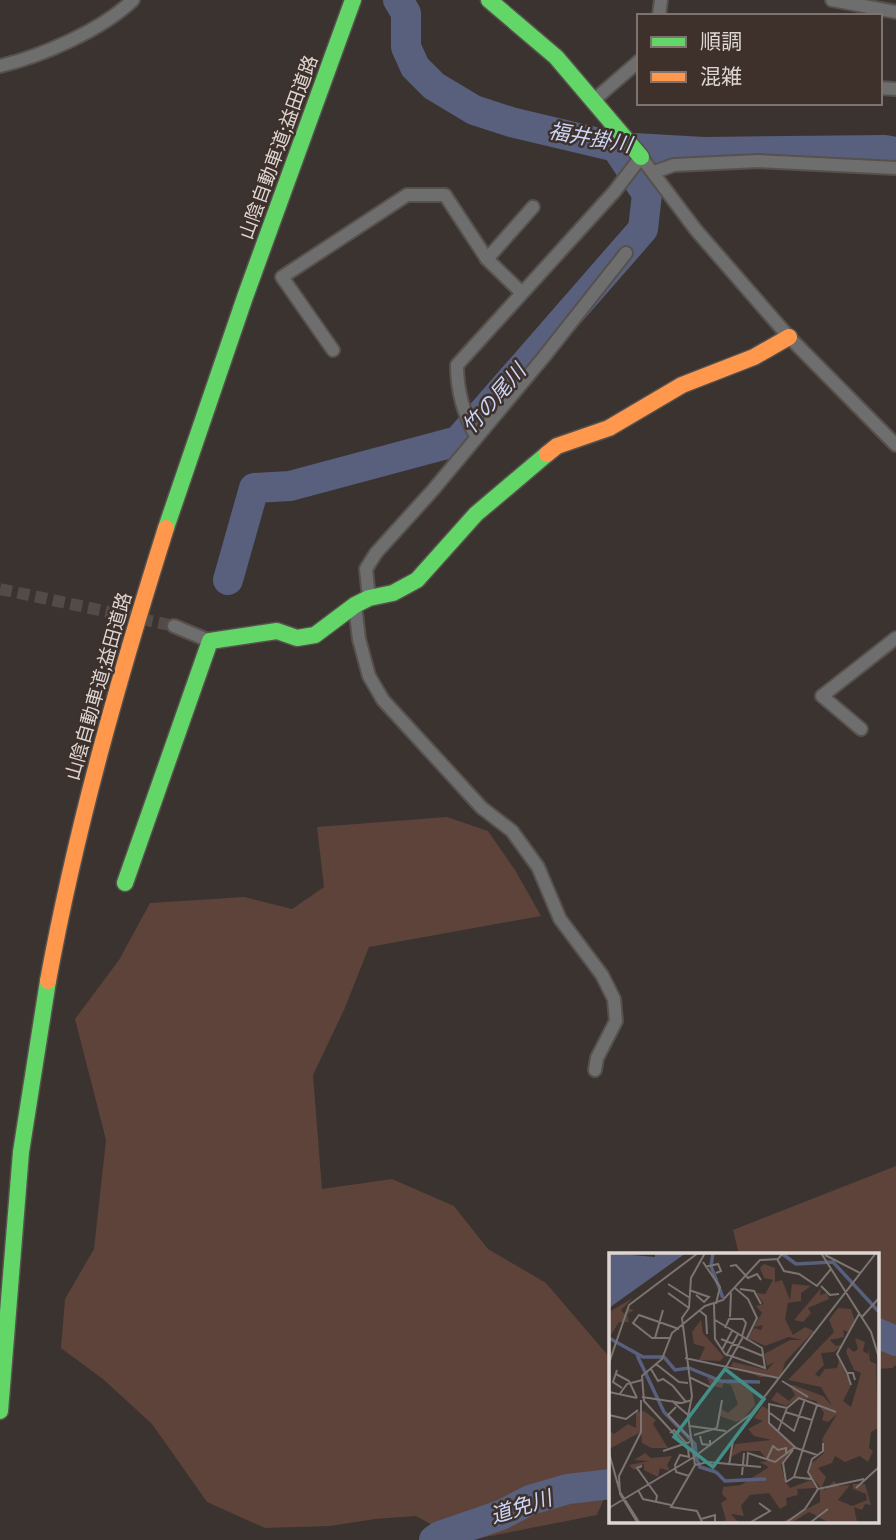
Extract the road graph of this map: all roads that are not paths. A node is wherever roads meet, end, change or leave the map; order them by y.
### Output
1 (133, 0) edge
2 (353, 0) edge
3 (489, 0) edge
4 (832, 0) edge
5 (896, 12) edge
6 (637, 63) edge
7 (0, 66) edge
8 (594, 100) junction
9 (641, 157) junction
10 (896, 168) edge
11 (654, 172) junction
12 (533, 207) dead end
13 (626, 253) dead end
14 (487, 259) junction
15 (522, 293) junction
16 (789, 337) junction
17 (333, 350) dead end
18 (476, 436) junction
19 (896, 445) edge
20 (362, 601) junction
21 (174, 626) tunnel mouth
22 (896, 638) edge
23 (210, 641) junction
24 (861, 729) dead end
25 (125, 883) dead end
26 (595, 1070) dead end
27 (0, 1411) edge

1 - 7 street
2 - 27 main road, 山陰自動車道;益田道路
3 - 8 main road
4 - 5 street
6 - 8 street
8 - 9 main road
9 - 11 street
9 - 15 street
10 - 11 street
11 - 16 street
12 - 14 street
13 - 18 street
14 - 15 street
14 - 17 street
15 - 18 street
16 - 19 street
16 - 20 main road
18 - 20 street
20 - 23 main road
20 - 26 street
21 - 23 street
22 - 24 street
23 - 25 main road

